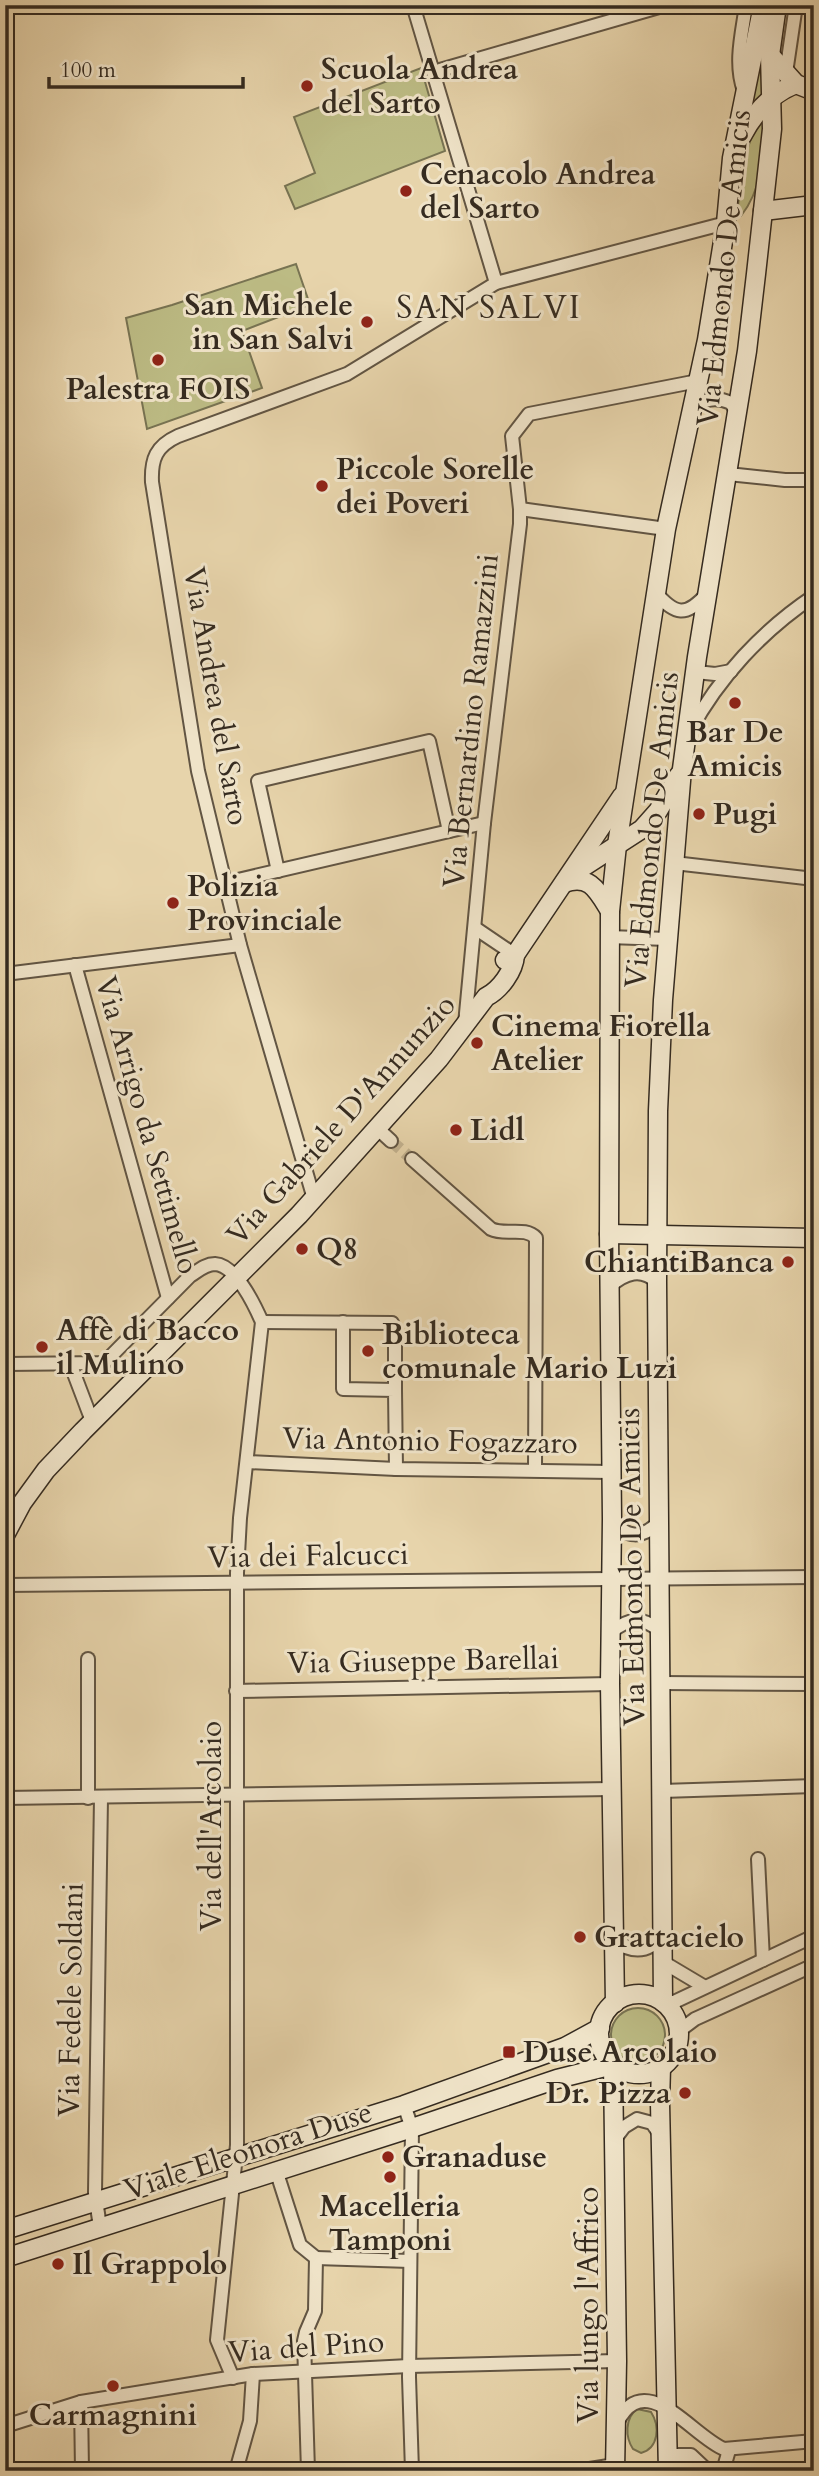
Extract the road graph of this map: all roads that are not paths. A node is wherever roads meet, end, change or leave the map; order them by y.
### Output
1 (413, 5) edge
2 (666, 5) edge
3 (746, 5) edge
4 (763, 5) edge
5 (777, 5) edge
6 (796, 5) edge
7 (770, 55) junction
8 (433, 72) junction
9 (791, 78) junction
10 (814, 91) edge
11 (745, 94) junction
12 (771, 99) junction
13 (732, 158) junction
14 (814, 205) edge
15 (764, 211) junction
16 (726, 223) junction
17 (495, 278) junction
18 (698, 381) junction
19 (690, 410) junction
20 (738, 414) junction
21 (728, 474) junction
22 (814, 480) edge
23 (520, 509) junction
24 (666, 529) junction
25 (656, 593) junction
26 (707, 594) junction
27 (814, 596) edge
28 (731, 671) junction
29 (696, 672) junction
30 (687, 737) junction
31 (682, 769) junction
32 (625, 790) junction
33 (484, 823) junction
34 (449, 831) junction
35 (617, 845) junction
36 (674, 863) junction
37 (278, 871) junction
38 (814, 879) edge
39 (225, 883) junction
40 (564, 883) junction
41 (610, 911) junction
42 (475, 928) junction
43 (608, 937) junction
44 (668, 939) junction
45 (240, 944) junction
46 (514, 955) junction
47 (75, 965) junction
48 (5, 974) edge
49 (464, 1028) junction
50 (412, 1159) tunnel mouth
51 (314, 1199) junction
52 (609, 1234) junction
53 (657, 1235) junction
54 (814, 1238) edge
55 (237, 1279) junction
56 (657, 1282) junction
57 (610, 1286) junction
58 (168, 1298) junction
59 (262, 1322) junction
60 (343, 1322) junction
61 (71, 1363) junction
62 (5, 1364) edge
63 (396, 1390) junction
64 (92, 1421) junction
65 (247, 1462) junction
66 (396, 1469) junction
67 (536, 1470) junction
68 (611, 1472) junction
69 (612, 1519) junction
70 (659, 1522) junction
71 (5, 1535) edge
72 (814, 1577) edge
73 (659, 1579) junction
74 (611, 1580) junction
75 (237, 1583) junction
76 (5, 1585) edge
77 (660, 1631) junction
78 (611, 1632) junction
79 (89, 1659) dead end
80 (661, 1683) junction
81 (610, 1684) junction
82 (814, 1684) edge
83 (236, 1691) junction
84 (814, 1786) edge
85 (612, 1789) junction
86 (662, 1791) junction
87 (238, 1795) junction
88 (5, 1798) edge
89 (94, 1798) junction
90 (758, 1859) dead end
91 (615, 1932) junction
92 (663, 1934) junction
93 (814, 1936) edge
94 (763, 1960) junction
95 (663, 1962) junction
96 (814, 1965) edge
97 (705, 1987) junction
98 (664, 2002) junction
99 (615, 2003) junction
100 (600, 2028) junction
101 (679, 2031) junction
102 (613, 2065) junction
103 (661, 2067) junction
104 (404, 2105) junction
105 (412, 2128) junction
106 (661, 2136) junction
107 (615, 2138) junction
108 (236, 2158) junction
109 (276, 2170) junction
110 (234, 2184) junction
111 (95, 2203) junction
112 (100, 2227) junction
113 (5, 2230) edge
114 (5, 2258) edge
115 (316, 2258) junction
116 (410, 2262) junction
117 (617, 2361) junction
118 (409, 2365) junction
119 (306, 2372) junction
120 (253, 2374) junction
121 (233, 2378) junction
122 (81, 2402) junction
123 (666, 2408) junction
124 (616, 2423) junction
125 (5, 2426) edge
126 (814, 2441) edge
127 (729, 2450) junction
128 (667, 2463) edge
129 (615, 2468) edge
130 (82, 2471) edge
131 (236, 2471) edge
132 (308, 2471) edge
133 (411, 2471) edge
134 (577, 2471) edge
135 (708, 2471) edge
136 (723, 2471) edge

1 - 8 street
2 - 8 street
3 - 11 street
4 - 11 street
5 - 7 street, Via Edmondo De Amicis
6 - 9 street
7 - 9 street
7 - 12 street, Via Edmondo De Amicis
8 - 17 street
9 - 10 street
9 - 12 street
11 - 13 street
12 - 13 street
12 - 15 street, Via Edmondo De Amicis
13 - 16 street
14 - 15 street
15 - 20 street, Via Edmondo De Amicis
16 - 17 street, Via Andrea del Sarto
16 - 18 street
17 - 39 street, Via Andrea del Sarto
18 - 19 street
18 - 23 street, Via Bernardino Ramazzini
19 - 20 street
19 - 24 street
20 - 21 street, Via Edmondo De Amicis
21 - 22 street
21 - 26 street, Via Edmondo De Amicis
23 - 24 street
23 - 33 street, Via Bernardino Ramazzini
24 - 25 street
25 - 26 street
25 - 32 street
26 - 29 street, Via Edmondo De Amicis
27 - 28 street
28 - 29 street
28 - 30 street
29 - 30 street, Via Edmondo De Amicis
30 - 31 street, Via Edmondo De Amicis
31 - 35 street
31 - 36 street, Via Edmondo De Amicis
32 - 35 street
32 - 40 street, Via Gabriele D'Annunzio
33 - 34 street
33 - 42 street, Via Bernardino Ramazzini
34 - 37 street
34 - 37 street
35 - 40 street, Via Gabriele D'Annunzio
35 - 41 street
36 - 38 street
36 - 44 street, Via Edmondo De Amicis
37 - 39 street
39 - 45 street, Via Andrea del Sarto
40 - 41 street
40 - 46 street, Via Gabriele D'Annunzio
41 - 43 street
42 - 46 street, Via Bernardino Ramazzini
42 - 49 street, Via Bernardino Ramazzini
43 - 44 street
43 - 52 street
44 - 53 street, Via Edmondo De Amicis
45 - 47 street
45 - 51 street, Via Andrea del Sarto
46 - 49 street, Via Gabriele D'Annunzio
47 - 48 street
47 - 58 street, Via Arrigo da Settimello
49 - 51 street, Via Gabriele D'Annunzio
50 - 67 street
51 - 55 street, Via Gabriele D'Annunzio
52 - 53 street
52 - 57 street
53 - 54 street
53 - 56 street, Via Edmondo De Amicis
55 - 58 street, Via Gabriele D'Annunzio
55 - 59 street
55 - 64 street, Via Gabriele D'Annunzio
56 - 57 street
56 - 70 street, Via Edmondo De Amicis
57 - 68 street
58 - 61 street, Via Gabriele D'Annunzio
59 - 60 street
59 - 65 street, Via dell'Arcolaio
60 - 63 street
60 - 63 street
61 - 62 street
61 - 64 street
63 - 66 street
64 - 71 street, Via Gabriele D'Annunzio
65 - 66 street, Via Antonio Fogazzaro
65 - 75 street, Via dell'Arcolaio
66 - 67 street, Via Antonio Fogazzaro
67 - 68 street, Via Antonio Fogazzaro
68 - 69 street
69 - 70 street
69 - 74 street
70 - 73 street, Via Edmondo De Amicis
72 - 73 street, Via dei Falcucci
73 - 74 street, Via dei Falcucci
73 - 77 street, Via Edmondo De Amicis
74 - 75 street, Via dei Falcucci
74 - 78 street
75 - 76 street, Via dei Falcucci
75 - 83 street, Via dell'Arcolaio
77 - 78 street
77 - 80 street, Via Edmondo De Amicis
78 - 81 street
79 - 89 street, Via Fedele Soldani
80 - 82 street
80 - 86 street, Via Edmondo De Amicis
81 - 83 street, Via Giuseppe Barellai
81 - 85 street
83 - 87 street, Via dell'Arcolaio
84 - 86 street
85 - 87 street
85 - 91 street
86 - 92 street, Via Edmondo De Amicis
87 - 89 street
87 - 108 street, Via dell'Arcolaio
88 - 89 street
89 - 111 street, Via Fedele Soldani
90 - 94 street
91 - 92 street
91 - 99 street
92 - 95 street, Via Edmondo De Amicis
93 - 94 street
94 - 97 street
95 - 97 street
95 - 98 street, Via Edmondo De Amicis
96 - 101 street
97 - 98 street
98 - 99 street
98 - 101 street
99 - 100 street
100 - 102 street, Via lungo l'Affrico
100 - 104 street, Viale Eleonora Duse
101 - 103 street
102 - 103 street
102 - 105 street, Viale Eleonora Duse
102 - 107 street, Via lungo l'Affrico
103 - 106 street
104 - 105 street, Viale Eleonora Duse
104 - 108 street, Viale Eleonora Duse
105 - 109 street, Viale Eleonora Duse
105 - 116 street
106 - 107 street
106 - 123 street
107 - 117 street, Via lungo l'Affrico
108 - 110 street, Via dell'Arcolaio
108 - 111 street, Viale Eleonora Duse
109 - 110 street, Viale Eleonora Duse
109 - 115 street
110 - 112 street, Viale Eleonora Duse
110 - 121 street, Via dell'Arcolaio
111 - 112 street, Viale Eleonora Duse
111 - 113 street, Viale Eleonora Duse
112 - 114 street, Viale Eleonora Duse
115 - 116 street
115 - 119 street
116 - 118 street
117 - 118 street, Via del Pino
117 - 124 street, Via lungo l'Affrico
118 - 119 street, Via del Pino
118 - 133 street
119 - 120 street, Via del Pino
119 - 132 street
120 - 121 street, Via del Pino
120 - 131 street
121 - 122 street, Via del Pino
122 - 125 street, Via del Pino
122 - 130 street
123 - 124 street, Via lungo l'Affrico
123 - 127 street
123 - 128 street
124 - 129 street, Via lungo l'Affrico
126 - 127 street
127 - 136 street
128 - 135 street
129 - 134 street

